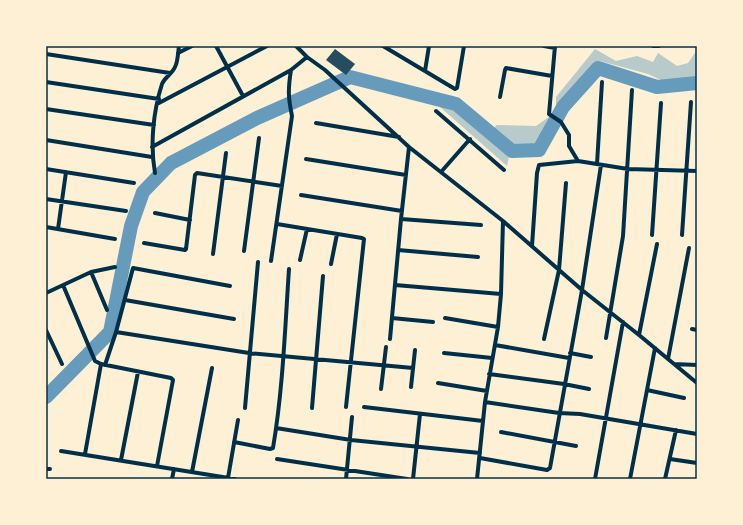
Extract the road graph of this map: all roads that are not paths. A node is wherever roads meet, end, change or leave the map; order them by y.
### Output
1 (179, 46) edge
2 (192, 46) edge
3 (216, 46) edge
4 (268, 46) edge
5 (296, 46) edge
6 (384, 46) edge
7 (428, 46) edge
8 (464, 46) edge
9 (544, 46) edge
10 (653, 46) edge
11 (659, 46) edge
12 (555, 47) edge
13 (391, 48) edge
14 (178, 53) junction
15 (46, 54) edge
16 (307, 57) junction
17 (227, 67) junction
18 (291, 70) junction
19 (425, 71) junction
20 (170, 73) junction
21 (552, 76) junction
22 (46, 82) edge
23 (602, 82) dead end
24 (632, 90) dead end
25 (243, 96) junction
26 (500, 97) dead end
27 (159, 99) junction
28 (691, 102) dead end
29 (661, 103) dead end
30 (157, 104) junction
31 (46, 109) edge
32 (436, 111) dead end
33 (316, 123) dead end
34 (154, 125) junction
35 (399, 137) junction
36 (259, 138) dead end
37 (470, 139) junction
38 (46, 140) edge
39 (152, 147) junction
40 (410, 147) junction
41 (226, 153) dead end
42 (152, 157) junction
43 (306, 159) dead end
44 (578, 161) junction
45 (599, 165) junction
46 (46, 169) edge
47 (628, 169) junction
48 (504, 170) dead end
49 (656, 170) junction
50 (686, 170) junction
51 (697, 171) edge
52 (66, 172) junction
53 (441, 172) junction
54 (155, 173) dead end
55 (406, 174) junction
56 (223, 176) junction
57 (253, 181) junction
58 (134, 183) dead end
59 (566, 183) dead end
60 (282, 186) junction
61 (301, 195) dead end
62 (46, 199) edge
63 (62, 201) junction
64 (126, 211) dead end
65 (402, 211) junction
66 (155, 214) dead end
67 (401, 219) junction
68 (190, 220) junction
69 (503, 221) junction
70 (277, 224) junction
71 (481, 225) dead end
72 (46, 227) edge
73 (58, 229) junction
74 (307, 229) junction
75 (337, 234) junction
76 (652, 235) dead end
77 (682, 235) dead end
78 (115, 239) dead end
79 (144, 243) dead end
80 (657, 244) dead end
81 (532, 246) junction
82 (689, 248) dead end
83 (398, 250) junction
84 (244, 251) dead end
85 (213, 254) dead end
86 (478, 257) dead end
87 (300, 260) dead end
88 (271, 261) dead end
89 (258, 262) dead end
90 (331, 264) dead end
91 (115, 267) dead end
92 (289, 269) dead end
93 (559, 270) junction
94 (91, 272) junction
95 (323, 276) dead end
96 (63, 285) junction
97 (395, 285) junction
98 (230, 286) dead end
99 (582, 290) junction
100 (46, 293) edge
101 (501, 294) junction
102 (125, 300) junction
103 (107, 310) dead end
104 (611, 312) junction
105 (392, 318) junction
106 (445, 318) dead end
107 (234, 319) dead end
108 (433, 322) dead end
109 (623, 322) junction
110 (498, 327) junction
111 (46, 330) edge
112 (692, 330) dead end
113 (697, 330) edge
114 (116, 332) junction
115 (639, 335) junction
116 (544, 338) dead end
117 (606, 338) dead end
118 (390, 339) dead end
119 (495, 345) junction
120 (386, 347) dead end
121 (655, 348) junction
122 (415, 350) dead end
123 (250, 353) junction
124 (444, 353) dead end
125 (570, 353) junction
126 (283, 357) junction
127 (591, 357) dead end
128 (492, 358) junction
129 (569, 358) junction
130 (668, 359) junction
131 (316, 360) junction
132 (351, 362) junction
133 (62, 364) dead end
134 (674, 364) junction
135 (103, 365) junction
136 (697, 365) edge
137 (383, 366) junction
138 (212, 368) dead end
139 (413, 368) junction
140 (138, 372) junction
141 (489, 374) junction
142 (438, 383) dead end
143 (697, 383) edge
144 (564, 384) junction
145 (411, 388) dead end
146 (588, 388) dead end
147 (381, 389) dead end
148 (647, 390) junction
149 (487, 391) junction
150 (684, 398) dead end
151 (485, 402) junction
152 (346, 407) dead end
153 (364, 407) dead end
154 (245, 408) dead end
155 (312, 408) dead end
156 (559, 413) junction
157 (420, 414) junction
158 (352, 416) dead end
159 (607, 418) junction
160 (238, 420) dead end
161 (483, 422) junction
162 (640, 425) junction
163 (276, 428) junction
164 (676, 430) junction
165 (501, 432) dead end
166 (697, 434) edge
167 (351, 440) junction
168 (554, 441) junction
169 (234, 442) junction
170 (576, 446) dead end
171 (417, 447) junction
172 (61, 451) dead end
173 (85, 454) junction
174 (480, 456) junction
175 (277, 458) dead end
176 (670, 459) junction
177 (121, 460) junction
178 (697, 463) edge
179 (157, 466) junction
180 (174, 468) junction
181 (348, 470) junction
182 (192, 472) junction
183 (228, 478) junction
184 (172, 479) edge
185 (235, 479) edge
186 (346, 479) edge
187 (407, 479) edge
188 (413, 479) edge
189 (477, 479) edge
190 (595, 479) edge
191 (630, 479) edge
192 (665, 479) edge

1 - 14 street
2 - 14 street
3 - 17 street
4 - 17 street
5 - 16 street
6 - 13 street
7 - 19 street
8 - 19 street
9 - 12 street
10 - 11 street
12 - 21 street
13 - 19 street
14 - 20 street
15 - 20 street
16 - 18 street
16 - 35 street
17 - 25 street
17 - 30 street
18 - 25 street
18 - 60 street
20 - 27 street
21 - 26 street
21 - 44 street
22 - 27 street
23 - 45 street
24 - 47 street
25 - 39 street
27 - 30 street
28 - 50 street
29 - 49 street
30 - 34 street
31 - 34 street
32 - 37 street
33 - 35 street
34 - 39 street
35 - 40 street
36 - 57 street
37 - 48 street
37 - 53 street
38 - 42 street
39 - 42 street
40 - 53 street
40 - 55 street
41 - 56 street
42 - 54 street
43 - 55 street
44 - 45 street
44 - 81 street
45 - 47 street
45 - 99 street
46 - 52 street
47 - 49 street
47 - 104 street
49 - 50 street
49 - 76 street
50 - 51 street
50 - 77 street
52 - 58 street
52 - 63 street
53 - 69 street
55 - 65 street
56 - 57 street
56 - 68 street
56 - 85 street
57 - 60 street
57 - 84 street
59 - 93 street
60 - 70 street
61 - 65 street
62 - 63 street
63 - 64 street
63 - 73 street
65 - 67 street
66 - 68 street
67 - 71 street
67 - 83 street
68 - 79 street
69 - 81 street
69 - 101 street
70 - 74 street
70 - 88 street
72 - 73 street
73 - 78 street
74 - 75 street
74 - 87 street
75 - 90 street
75 - 132 street
80 - 115 street
81 - 93 street
82 - 130 street
83 - 86 street
83 - 97 street
89 - 123 street
91 - 94 street
92 - 126 street
93 - 99 street
93 - 116 street
94 - 96 street
94 - 103 street
95 - 131 street
96 - 100 street
96 - 135 street
97 - 101 street
97 - 105 street
98 - 102 street
99 - 104 street
99 - 125 street
101 - 110 street
102 - 107 street
102 - 114 street
104 - 109 street
104 - 117 street
105 - 108 street
105 - 118 street
106 - 110 street
109 - 115 street
109 - 159 street
110 - 119 street
111 - 133 street
112 - 113 street
114 - 123 street
114 - 135 street
115 - 121 street
119 - 128 street
119 - 129 street
120 - 137 street
121 - 130 street
121 - 148 street
122 - 139 street
123 - 126 street
123 - 154 street
124 - 128 street
125 - 127 street
125 - 129 street
126 - 131 street
126 - 163 street
128 - 141 street
129 - 144 street
130 - 134 street
131 - 132 street
131 - 155 street
132 - 137 street
132 - 152 street
134 - 136 street
134 - 143 street
135 - 140 street
135 - 173 street
137 - 139 street
137 - 147 street
138 - 182 street
139 - 145 street
140 - 177 street
140 - 179 street
141 - 144 street
141 - 149 street
142 - 149 street
144 - 146 street
144 - 156 street
148 - 150 street
148 - 162 street
149 - 151 street
151 - 156 street
151 - 161 street
153 - 157 street
156 - 159 street
156 - 168 street
157 - 161 street
157 - 171 street
158 - 167 street
159 - 162 street
159 - 190 street
160 - 169 street
161 - 174 street
162 - 164 street
162 - 191 street
163 - 167 street
163 - 169 street
164 - 166 street
164 - 176 street
165 - 168 street
167 - 171 street
167 - 181 street
168 - 170 street
168 - 174 street
169 - 183 street
171 - 174 street
171 - 188 street
172 - 173 street
173 - 177 street
174 - 189 street
175 - 181 street
176 - 178 street
176 - 192 street
177 - 179 street
179 - 180 street
180 - 182 street
180 - 184 street
181 - 186 street
181 - 187 street
182 - 183 street
183 - 185 street

